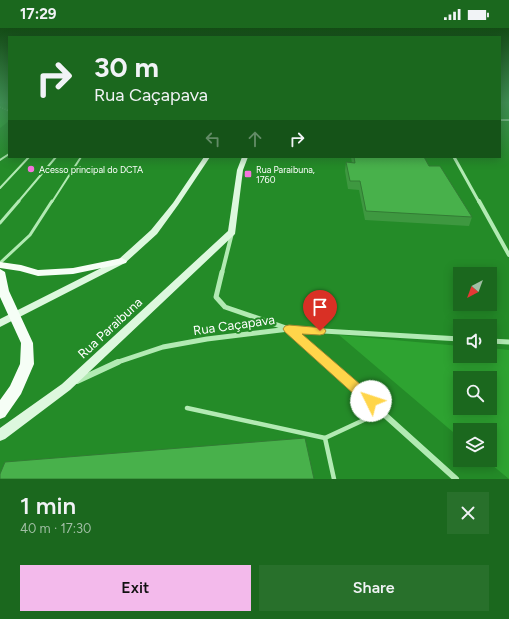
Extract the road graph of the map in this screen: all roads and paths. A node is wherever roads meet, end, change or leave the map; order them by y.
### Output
1 (28, 158) edge
2 (55, 158) edge
3 (80, 158) edge
4 (206, 158) edge
5 (245, 158) edge
6 (455, 158) edge
7 (0, 188) edge
8 (0, 224) edge
9 (232, 232) junction
10 (509, 255) edge
11 (122, 261) junction
12 (0, 264) edge
13 (0, 272) edge
14 (15, 315) junction
15 (0, 323) edge
16 (289, 329) junction
17 (453, 339) edge
18 (497, 341) edge
19 (509, 342) edge
20 (66, 386) junction
21 (187, 408) dead end
22 (382, 411) junction
23 (0, 412) edge
24 (0, 434) edge
25 (325, 438) junction
26 (334, 479) edge
27 (456, 479) edge

1 - 7 lane
2 - 8 lane
3 - 12 lane
4 - 11 main road
5 - 9 main road
6 - 10 street
9 - 16 street
9 - 20 main road, Rua Paraibuna
11 - 12 main road
11 - 14 main road
13 - 14 main road
14 - 15 main road
14 - 23 main road
16 - 17 street, Rua Caçapava
16 - 20 street, Rua Caçapava
16 - 22 street
18 - 19 street
20 - 24 main road, Rua Paraibuna
21 - 25 lane
22 - 25 lane
22 - 27 street
25 - 26 lane

